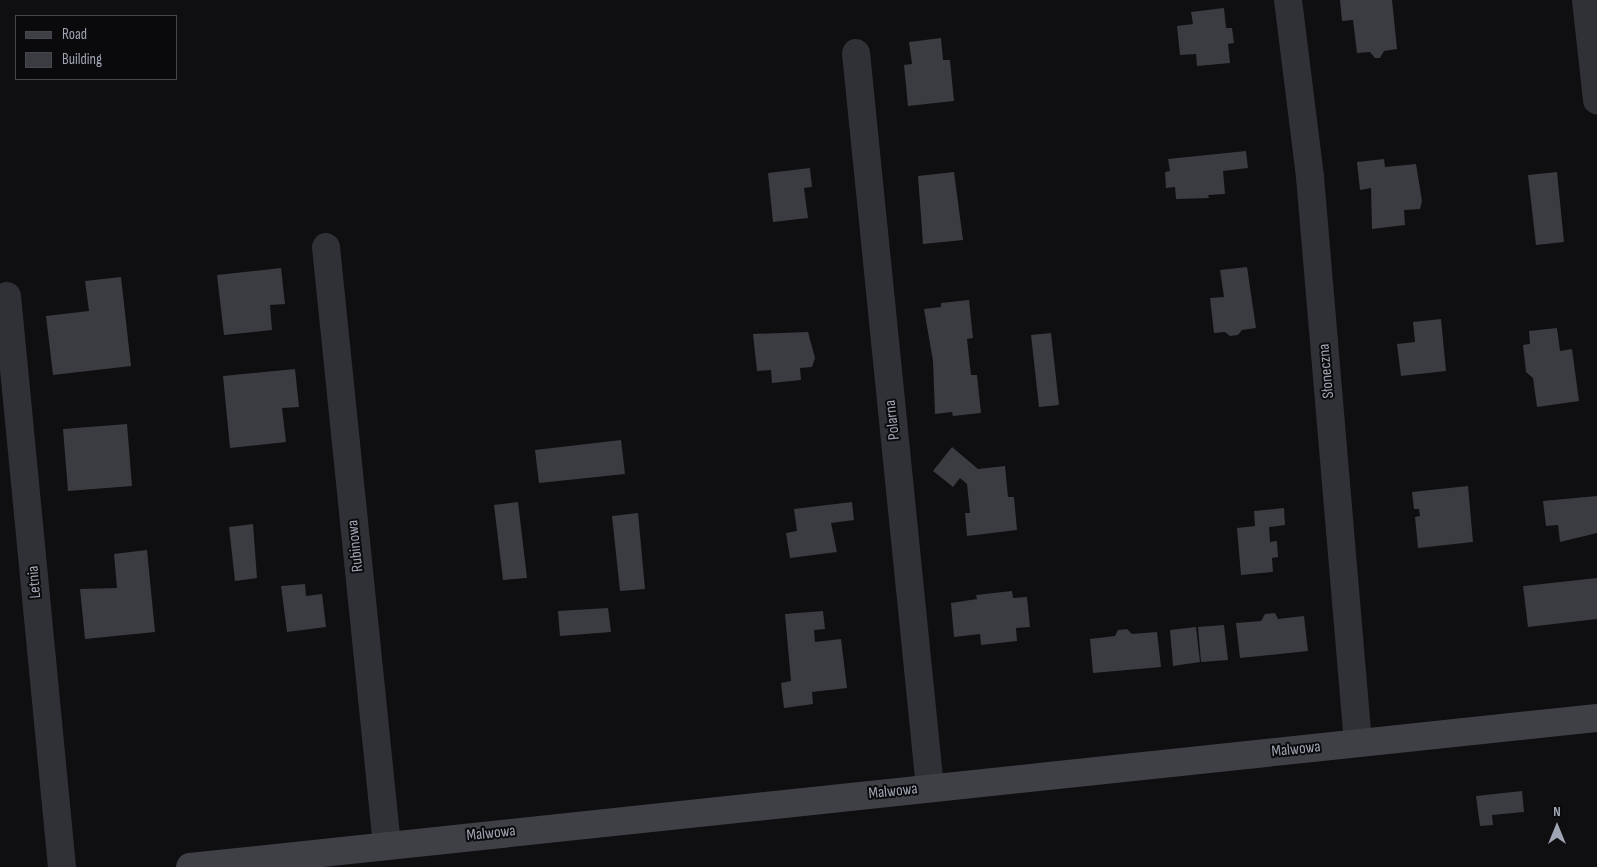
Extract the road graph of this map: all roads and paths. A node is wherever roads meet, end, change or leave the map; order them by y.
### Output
1 (1288, 0) edge
2 (1586, 0) edge
3 (856, 53) dead end
4 (1597, 100) edge
5 (326, 247) dead end
6 (7, 296) dead end
7 (1597, 718) edge
8 (1358, 743) junction
9 (930, 788) junction
10 (387, 845) junction
11 (62, 867) edge
12 (190, 867) edge

1 - 8 street, Słoneczna
2 - 4 street
3 - 9 street, Polarna
5 - 10 street, Rubinowa
6 - 11 street, Letnia
7 - 8 street, Malwowa
8 - 9 street, Malwowa
9 - 10 street, Malwowa
10 - 12 street, Malwowa

